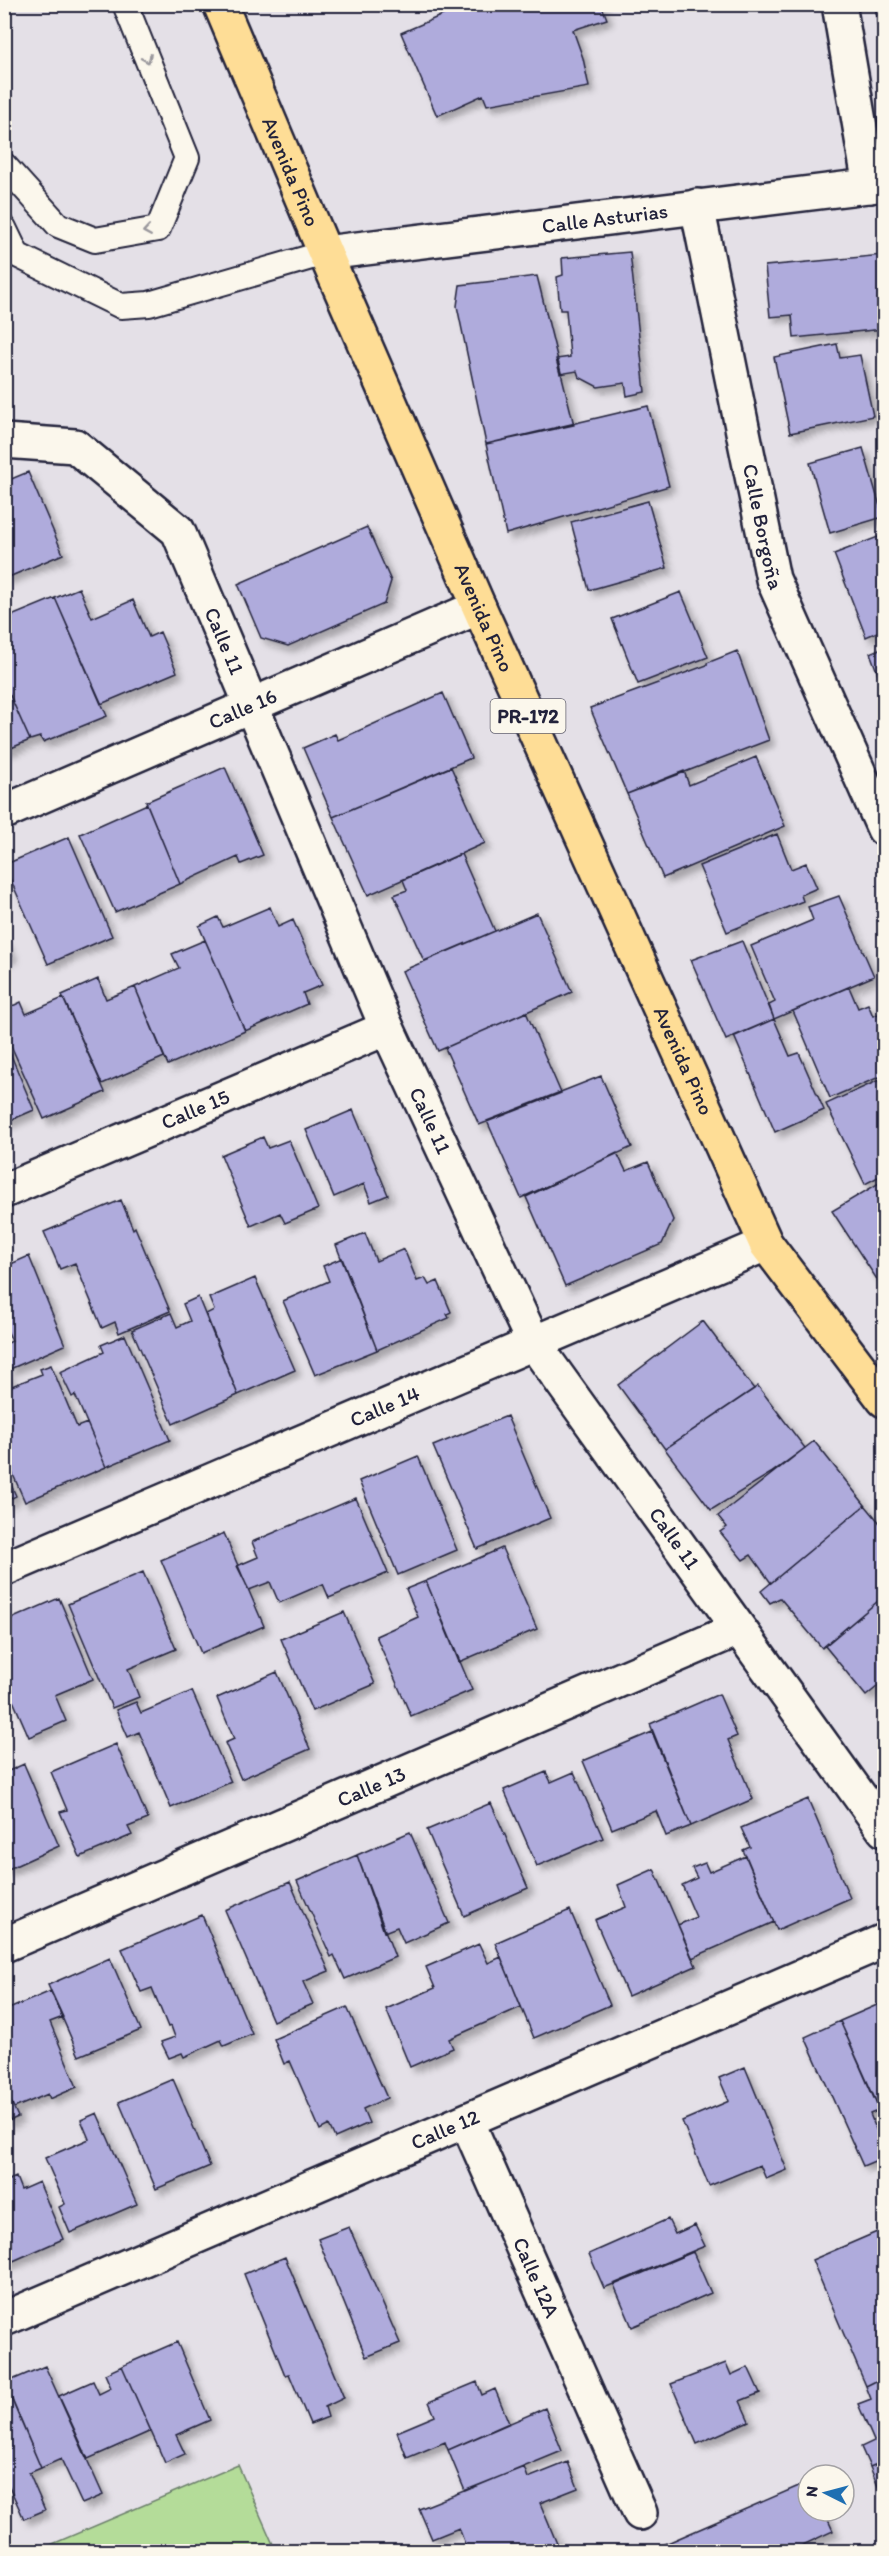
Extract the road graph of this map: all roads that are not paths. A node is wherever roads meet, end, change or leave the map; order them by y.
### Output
1 (125, 4) edge
2 (220, 4) edge
3 (838, 4) edge
4 (4, 165) edge
5 (877, 185) edge
6 (697, 207) junction
7 (4, 228) edge
8 (325, 253) junction
9 (4, 441) edge
10 (479, 607) junction
11 (250, 705) junction
12 (4, 812) edge
13 (885, 829) edge
14 (387, 1028) junction
15 (4, 1191) edge
16 (766, 1244) junction
17 (533, 1342) junction
18 (885, 1400) edge
19 (4, 1569) edge
20 (738, 1629) junction
21 (885, 1830) edge
22 (885, 1941) edge
23 (4, 1945) edge
24 (467, 2121) junction
25 (4, 2319) edge
26 (640, 2513) dead end

1 -> 4 lane
2 - 8 main road, Avenida Pino / PR-172
3 - 5 street
5 - 6 street, Calle Asturias
6 - 8 street, Calle Asturias
6 - 13 street, Calle Borgoña
7 - 8 lane
8 - 10 main road, Avenida Pino / PR-172
9 - 11 street, Calle 11
10 - 11 street, Calle 16
10 - 16 main road, Avenida Pino / PR-172
11 - 12 street, Calle 16
11 - 14 street, Calle 11
14 - 15 street, Calle 15
14 - 17 street, Calle 11
16 - 17 street, Calle 14
16 - 18 main road, Avenida Pino / PR-172
17 - 19 street, Calle 14
17 - 20 street, Calle 11
20 - 21 street, Calle 11
20 - 23 street, Calle 13
22 - 24 street, Calle 12
24 - 25 street, Calle 12
24 - 26 street, Calle 12A

